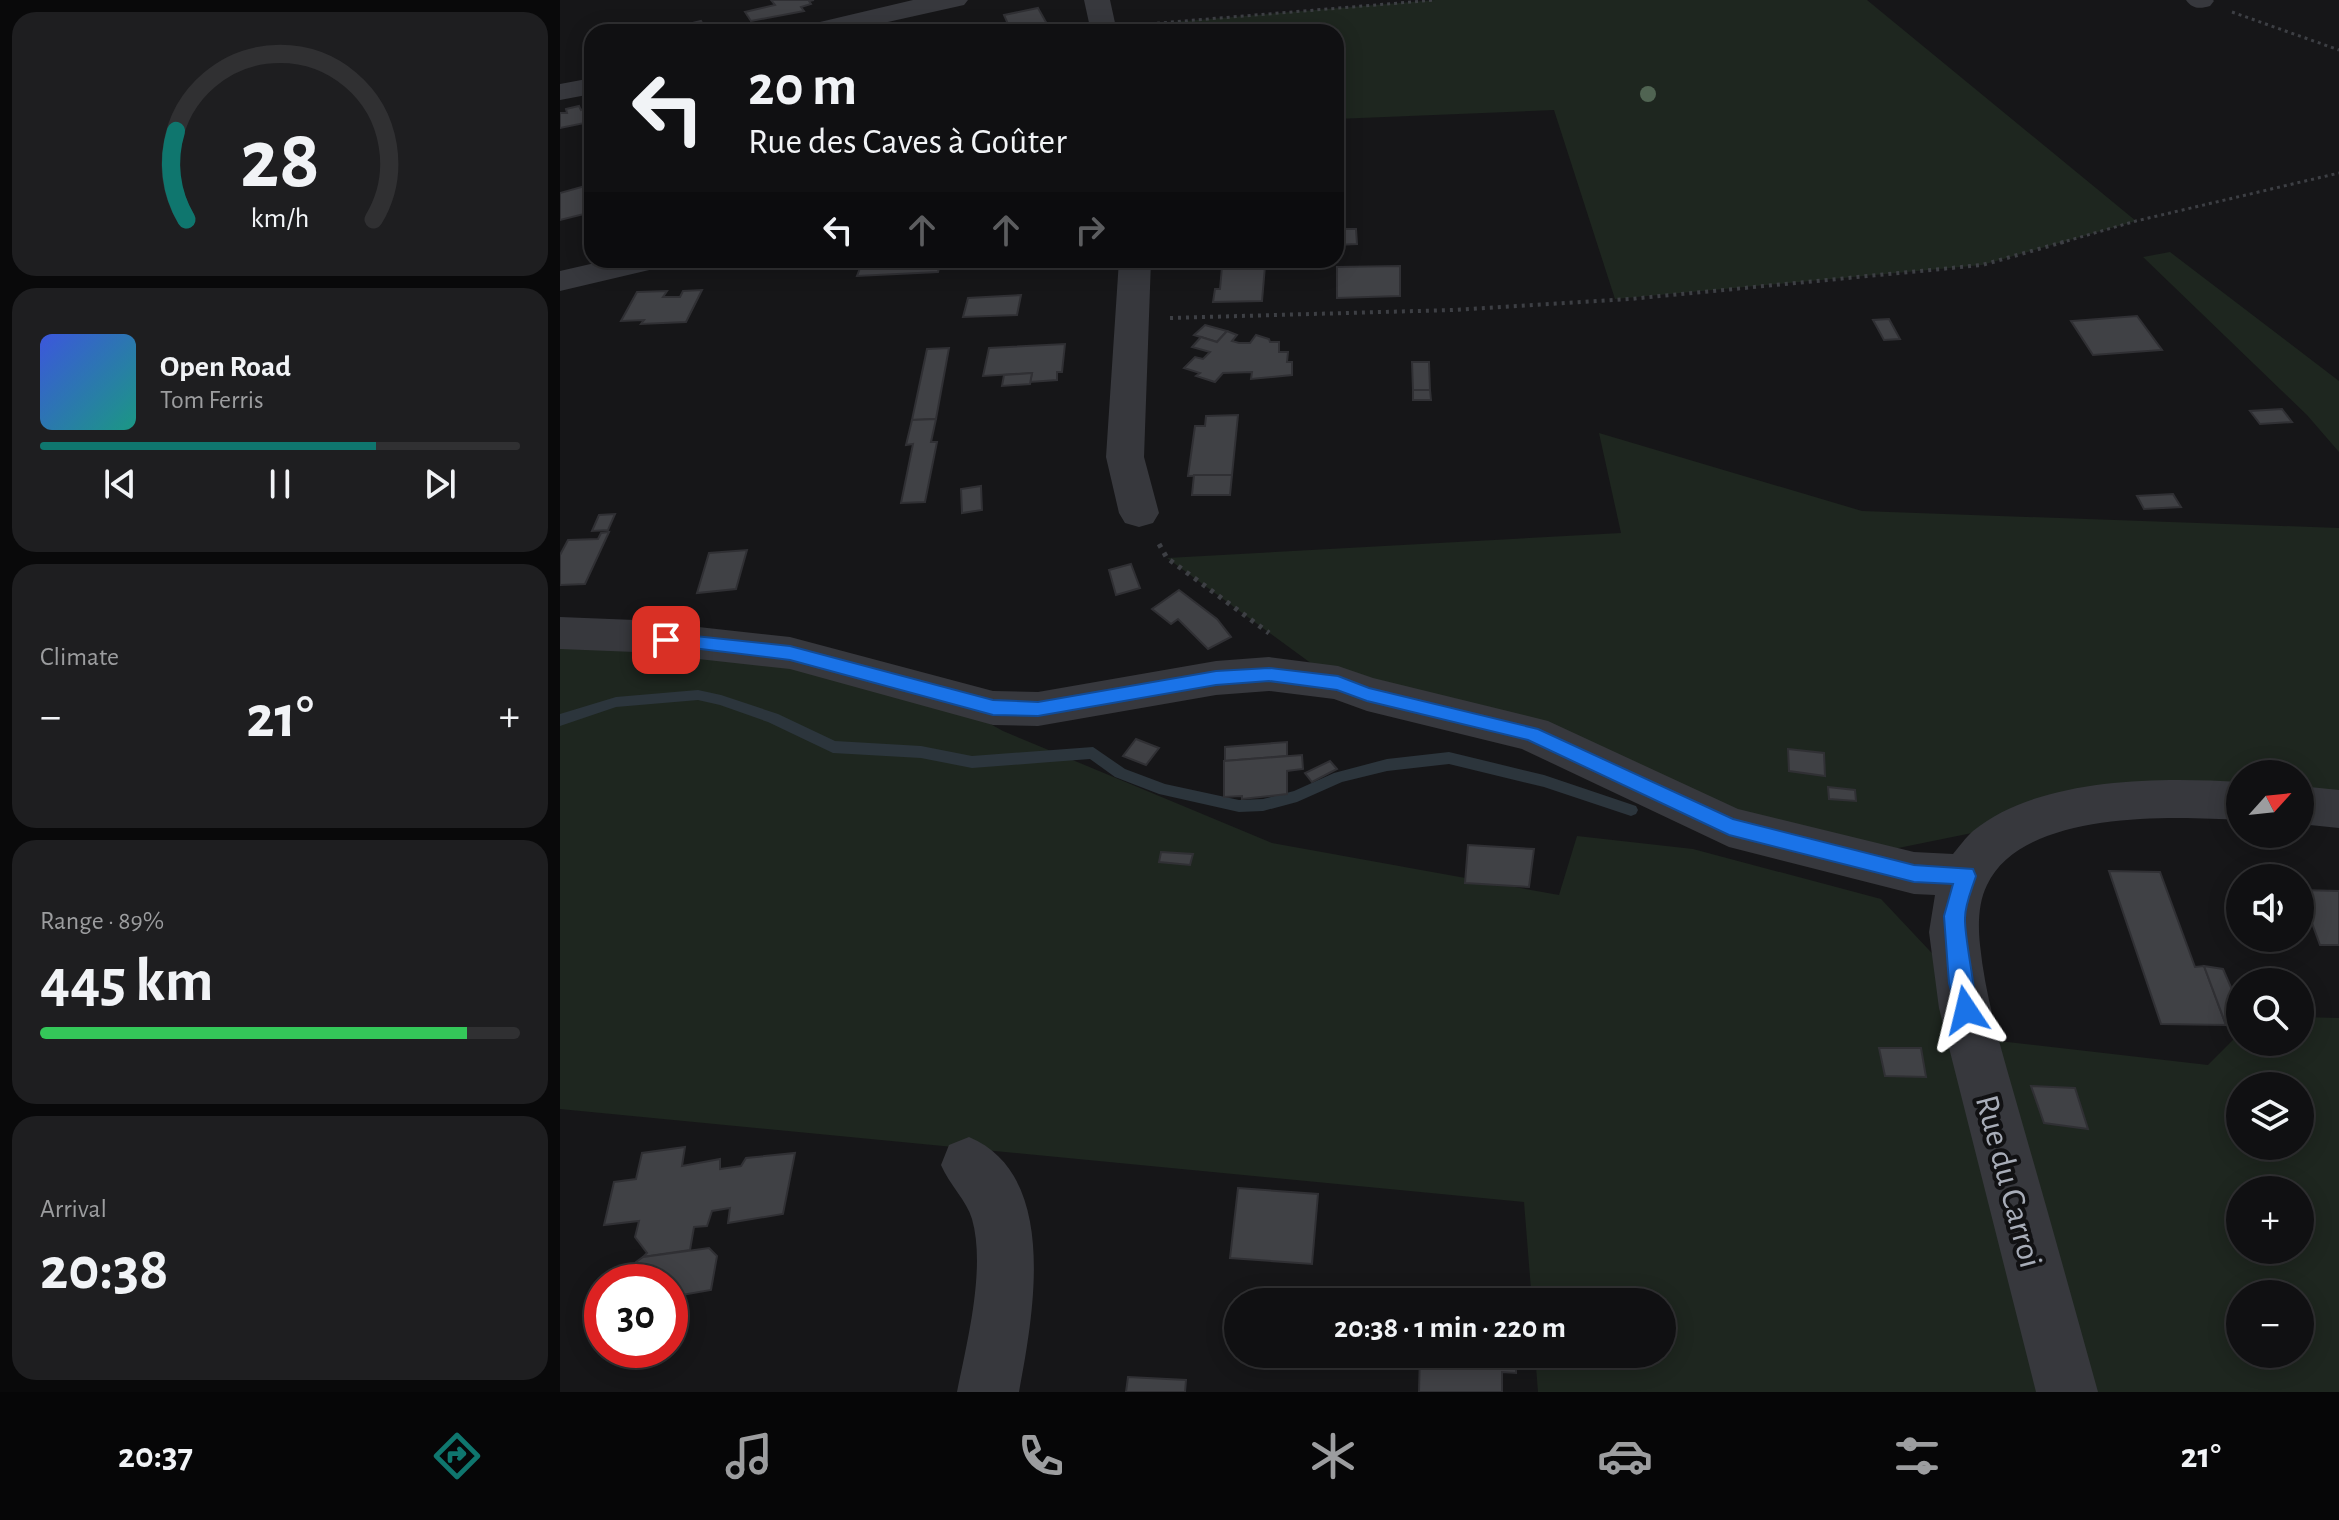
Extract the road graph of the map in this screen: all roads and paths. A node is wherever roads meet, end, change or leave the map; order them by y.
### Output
1 (955, 0) edge
2 (1097, 0) edge
3 (1435, 0) edge
4 (2200, 0) edge
5 (843, 24) edge
6 (1103, 24) edge
7 (1170, 24) edge
8 (2339, 50) edge
9 (584, 88) edge
10 (560, 92) edge
11 (2339, 173) edge
12 (616, 268) edge
13 (1135, 268) edge
14 (560, 281) edge
15 (1133, 320) junction
16 (1139, 513) joint
17 (560, 633) edge
18 (1277, 639) dead end
19 (2226, 800) edge
20 (2314, 806) edge
21 (2339, 809) edge
22 (1966, 876) junction
23 (969, 1165) dead end
24 (988, 1392) edge
25 (2067, 1392) edge

1 - 5 street
2 - 6 street
3 - 7 path
4 - 8 path
9 - 10 street
11 - 15 path
12 - 14 street
13 - 15 street
15 - 16 street
16 - 18 path
17 - 22 street
19 - 22 street
20 - 21 street
22 - 25 street, Rue du Carroi
23 - 24 street

